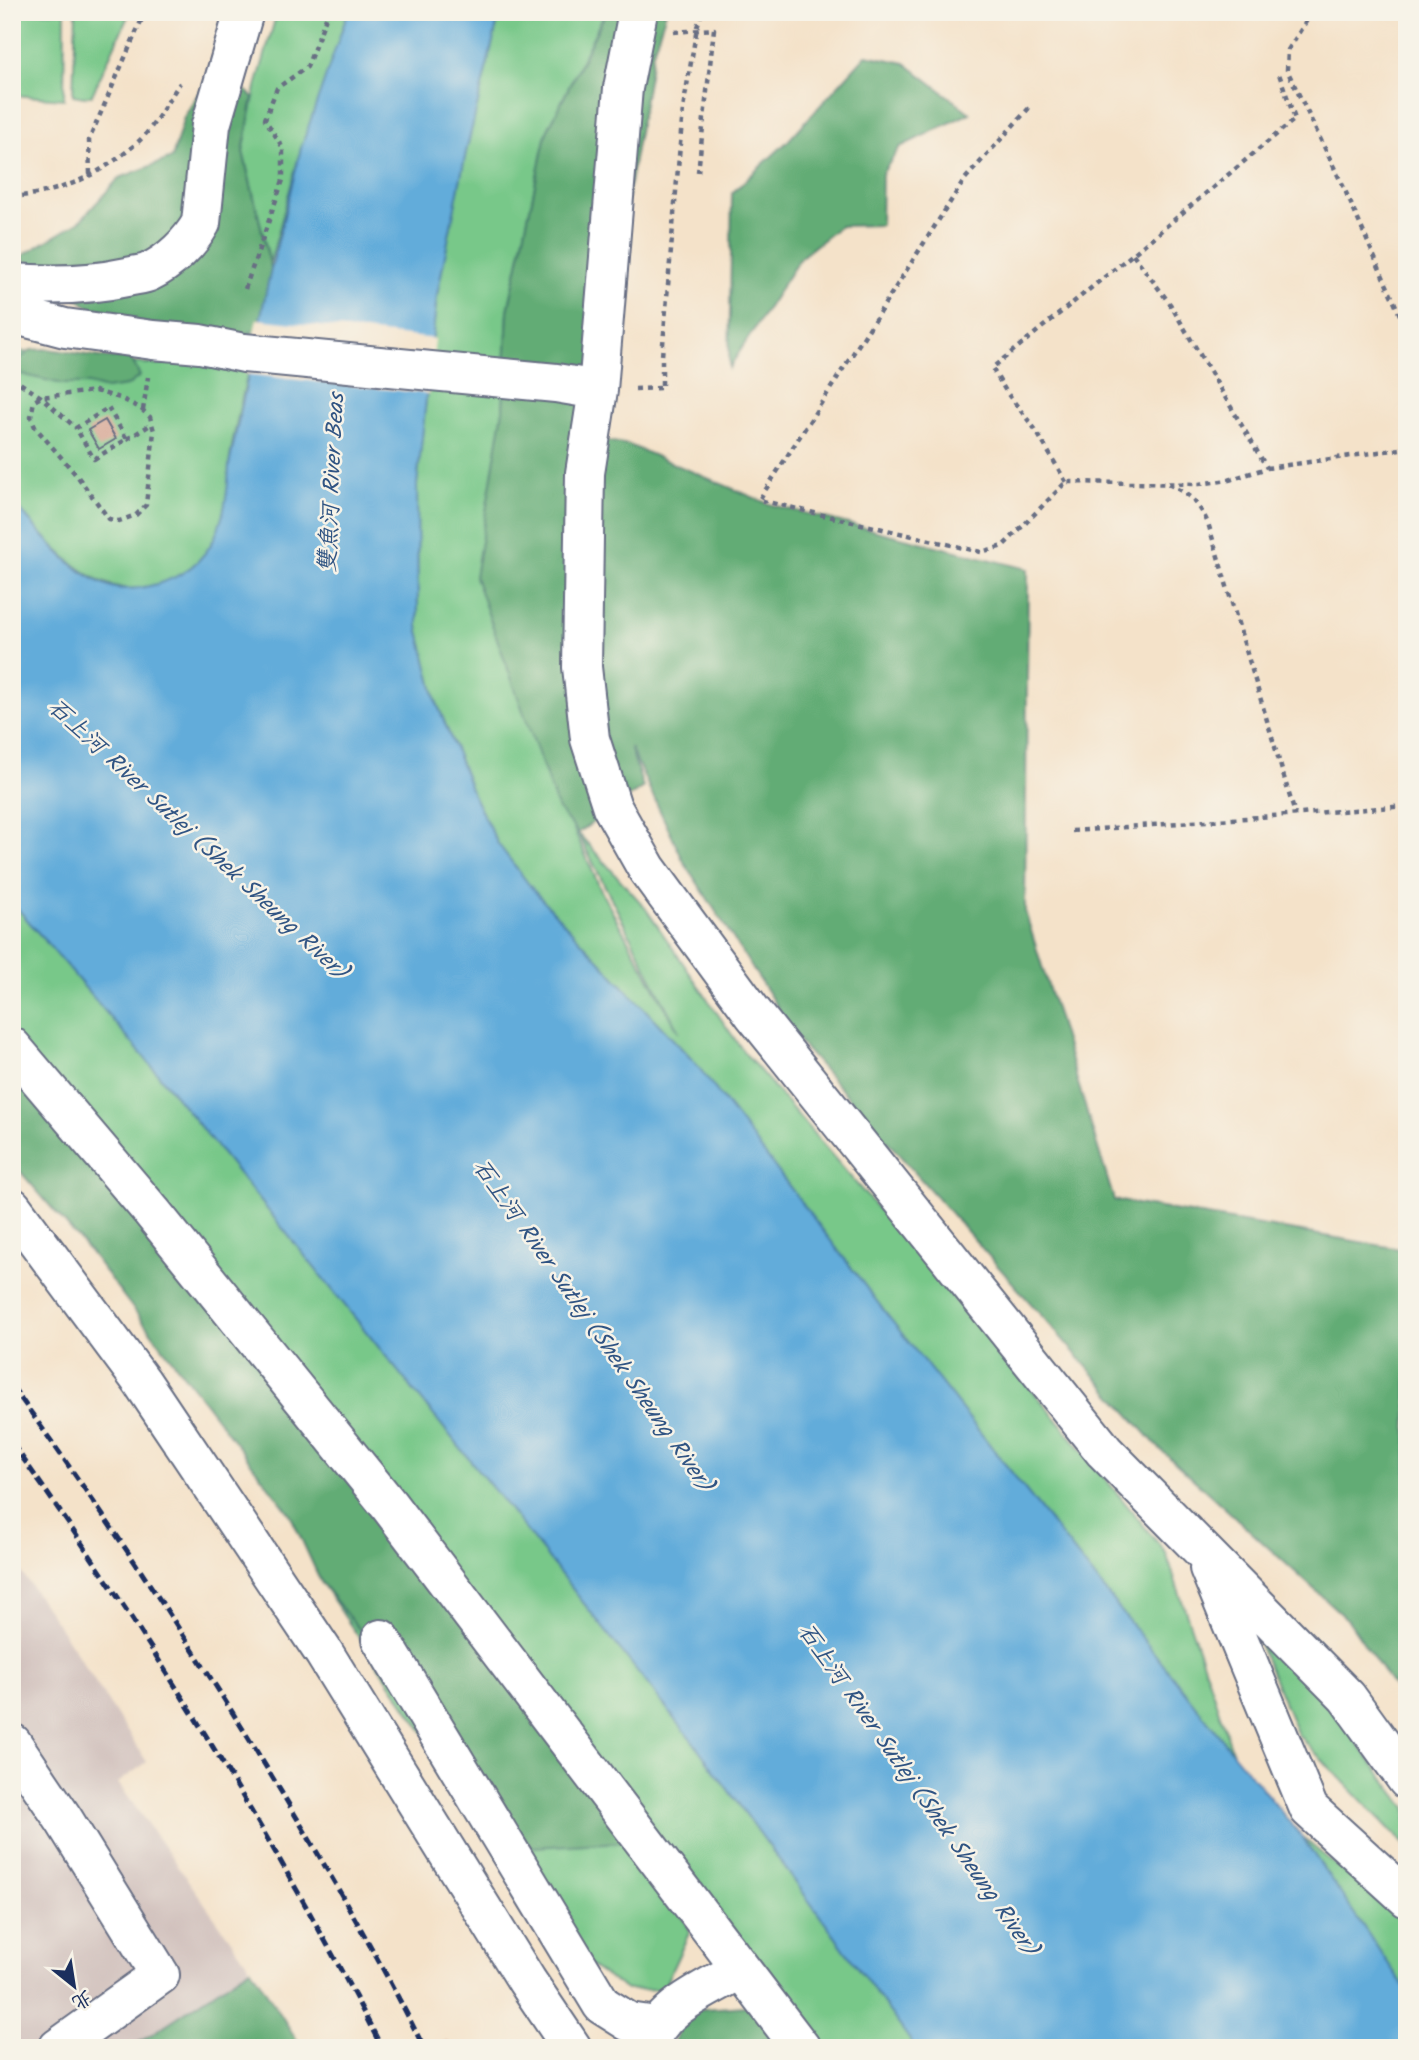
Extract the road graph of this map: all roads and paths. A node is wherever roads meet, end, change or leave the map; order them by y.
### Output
1 (145, 12) edge
2 (244, 12) edge
3 (328, 12) edge
4 (638, 12) edge
5 (702, 12) edge
6 (1312, 12) edge
7 (674, 32) dead end
8 (1279, 74) dead end
9 (186, 76) dead end
10 (1029, 108) dead end
11 (698, 172) dead end
12 (90, 175) junction
13 (12, 197) edge
14 (1133, 254) junction
15 (12, 284) edge
16 (245, 289) dead end
17 (12, 314) edge
18 (1407, 331) edge
19 (12, 378) edge
20 (598, 390) junction
21 (41, 397) junction
22 (152, 424) junction
23 (76, 428) junction
24 (127, 439) junction
25 (1407, 448) edge
26 (1267, 468) junction
27 (1066, 482) junction
28 (1167, 484) junction
29 (1407, 806) edge
30 (1294, 814) junction
31 (1072, 831) dead end
32 (12, 1046) edge
33 (12, 1207) edge
34 (1201, 1549) junction
35 (381, 1639) dead end
36 (12, 1743) edge
37 (1407, 1780) edge
38 (1407, 1898) edge
39 (741, 1969) junction
40 (652, 2037) edge
41 (58, 2048) edge
42 (572, 2048) edge
43 (801, 2048) edge

1 - 12 path
2 - 15 street
3 - 16 path
4 - 20 street
5 - 20 path
6 - 18 path
7 - 11 path
8 - 14 path
9 - 12 path
10 - 27 path
12 - 13 path
14 - 26 path
14 - 27 path
17 - 20 street
19 - 21 path
20 - 34 street
21 - 22 path
21 - 22 path
21 - 23 path
22 - 24 path
23 - 24 path
23 - 24 path
25 - 26 path
26 - 28 path
27 - 28 path
28 - 30 path
29 - 30 path
30 - 31 path
32 - 39 street
33 - 42 street
34 - 37 street
34 - 38 street
35 - 40 street
36 - 41 street
39 - 40 street
39 - 43 street

